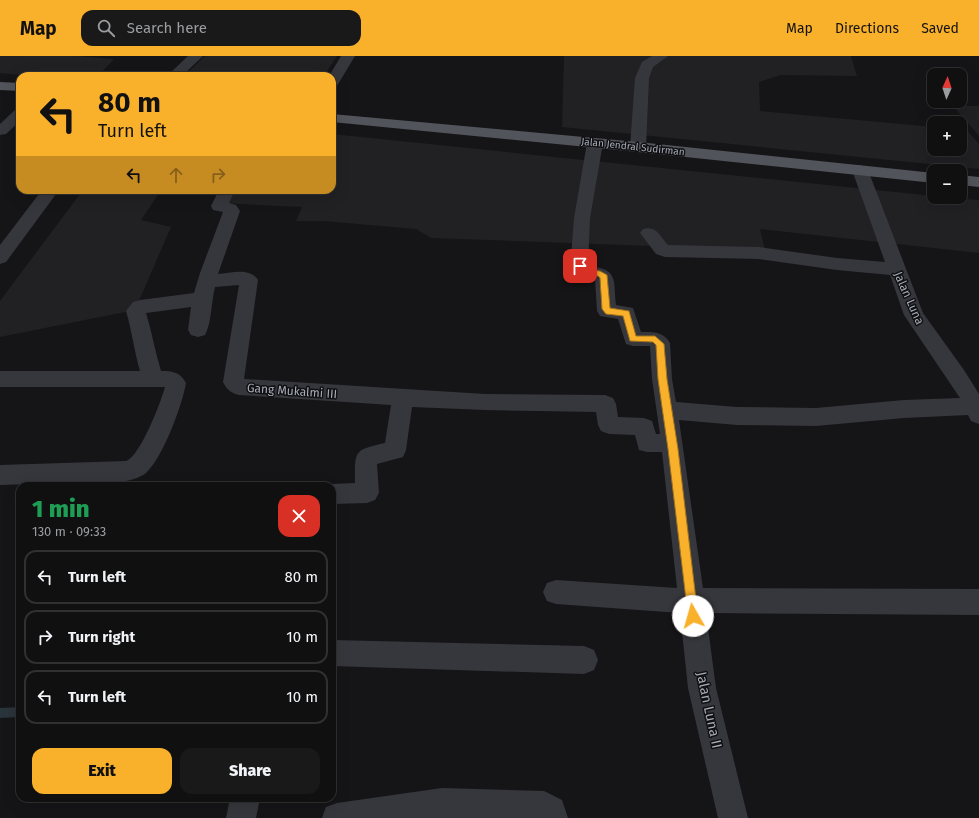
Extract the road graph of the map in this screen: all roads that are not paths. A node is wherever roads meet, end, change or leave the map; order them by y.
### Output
1 (196, 56) edge
2 (348, 56) edge
3 (661, 56) edge
4 (178, 72) edge
5 (336, 76) edge
6 (0, 86) edge
7 (16, 88) edge
8 (16, 117) edge
9 (336, 118) edge
10 (1, 131) edge
11 (595, 143) junction
12 (638, 147) junction
13 (860, 170) junction
14 (927, 177) edge
15 (967, 181) edge
16 (979, 182) edge
17 (48, 194) edge
18 (225, 194) edge
19 (649, 233) dead end
20 (0, 258) edge
21 (896, 269) junction
22 (205, 290) junction
23 (198, 330) dead end
24 (151, 379) junction
25 (0, 380) edge
26 (403, 398) junction
27 (667, 410) junction
28 (977, 410) edge
29 (672, 443) junction
30 (0, 475) edge
31 (336, 494) edge
32 (556, 592) dead end
33 (691, 601) junction
34 (979, 602) edge
35 (336, 653) edge
36 (584, 660) dead end
37 (244, 802) edge
38 (552, 814) edge
39 (241, 818) edge
40 (337, 818) edge
41 (733, 818) edge

1 - 4 street
2 - 5 street
3 - 12 street
6 - 7 main road
8 - 10 street
9 - 11 main road, Jalan Jendral Sudirman
11 - 12 main road, Jalan Jendral Sudirman
11 - 27 street, Jalan Luna II
12 - 13 main road, Jalan Jendral Sudirman
13 - 14 main road, Jalan Jendral Sudirman
13 - 21 street, Jalan Luna
15 - 16 main road
17 - 20 street
18 - 22 street
19 - 21 street
21 - 28 street, Jalan Luna
22 - 23 street
22 - 24 street
22 - 26 street, Gang Mukalmi III
24 - 25 street
24 - 30 street
26 - 29 street
26 - 31 street
27 - 28 street
27 - 29 street, Jalan Luna II
29 - 33 street, Jalan Luna II
32 - 33 street
33 - 34 street
33 - 41 street, Jalan Luna II
35 - 36 street
37 - 39 street
38 - 40 street

